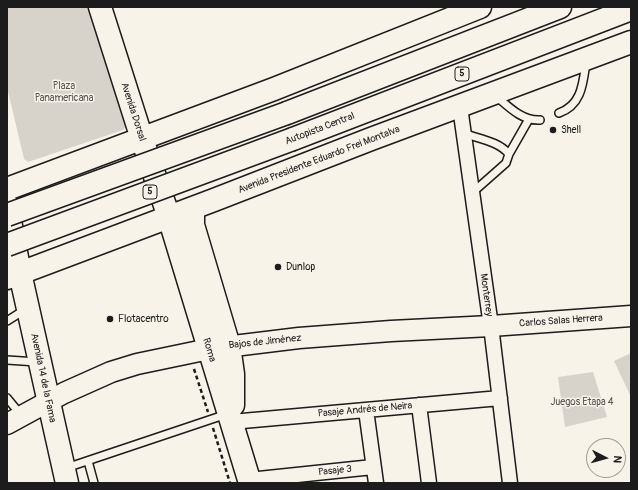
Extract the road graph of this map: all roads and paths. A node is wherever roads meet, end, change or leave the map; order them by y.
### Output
1 (100, 7) edge
2 (480, 7) edge
3 (560, 7) edge
4 (631, 10) edge
5 (457, 11) edge
6 (631, 42) edge
7 (586, 60) junction
8 (492, 94) junction
9 (460, 106) junction
10 (559, 113) dead end
11 (529, 119) junction
12 (540, 120) dead end
13 (463, 133) junction
14 (142, 139) junction
15 (509, 154) junction
16 (7, 189) edge
17 (472, 192) junction
18 (7, 205) edge
19 (193, 208) junction
20 (7, 216) edge
21 (169, 217) junction
22 (7, 244) edge
23 (13, 276) edge
24 (28, 308) junction
25 (631, 316) edge
26 (7, 321) edge
27 (491, 326) junction
28 (219, 347) junction
29 (7, 360) edge
30 (40, 363) junction
31 (7, 398) edge
32 (500, 398) junction
33 (48, 401) junction
34 (420, 405) junction
35 (366, 410) junction
36 (230, 418) junction
37 (15, 420) edge
38 (88, 461) junction
39 (373, 466) junction
40 (65, 476) edge
41 (249, 482) edge
42 (94, 483) edge
43 (376, 483) edge
44 (429, 483) edge
45 (510, 483) edge

1 - 14 main road, Avenida Dorsal
2 - 5 main road
3 - 20 main road, bridge
4 - 22 main road, Autopista Central / 5, bridge
5 - 14 main road
6 - 7 main road, Avenida Presidente Eduardo Frei Montalva
7 - 8 main road, Avenida Presidente Eduardo Frei Montalva
7 - 10 lane
8 - 9 main road, Avenida Presidente Eduardo Frei Montalva
8 - 11 lane
9 - 13 street, Monterrey
9 - 19 main road, Avenida Presidente Eduardo Frei Montalva
11 - 12 lane
11 - 15 lane
13 - 15 lane
13 - 17 street, Monterrey
14 - 16 main road
14 - 21 main road, Avenida Dorsal
15 - 17 lane
17 - 27 street, Monterrey
18 - 23 main road
19 - 21 main road, Avenida Presidente Eduardo Frei Montalva
19 - 28 main road
21 - 23 main road, Avenida Presidente Eduardo Frei Montalva
21 - 28 main road, Roma
23 - 24 main road, Avenida 14 de la Fama
24 - 26 lane
24 - 30 main road, Avenida 14 de la Fama
25 - 27 street, Carlos Salas Herrera
27 - 28 street, Bajos de Jiménez
27 - 32 street, Monterrey
28 - 33 street, Bajos de Jiménez
28 - 36 main road
29 - 30 lane
30 - 33 main road, Avenida 14 de la Fama
31 - 37 lane
32 - 34 street, Pasaje Andrés de Neira
32 - 45 street, Monterrey
33 - 37 street, Bajos de Jiménez
33 - 40 main road, Avenida 14 de la Fama
34 - 35 street, Pasaje Andrés de Neira
34 - 44 street
35 - 36 street, Pasaje Andrés de Neira
35 - 39 street
36 - 38 lane
36 - 41 main road
38 - 40 lane
38 - 42 lane
39 - 41 street, Pasaje 3
39 - 43 street

